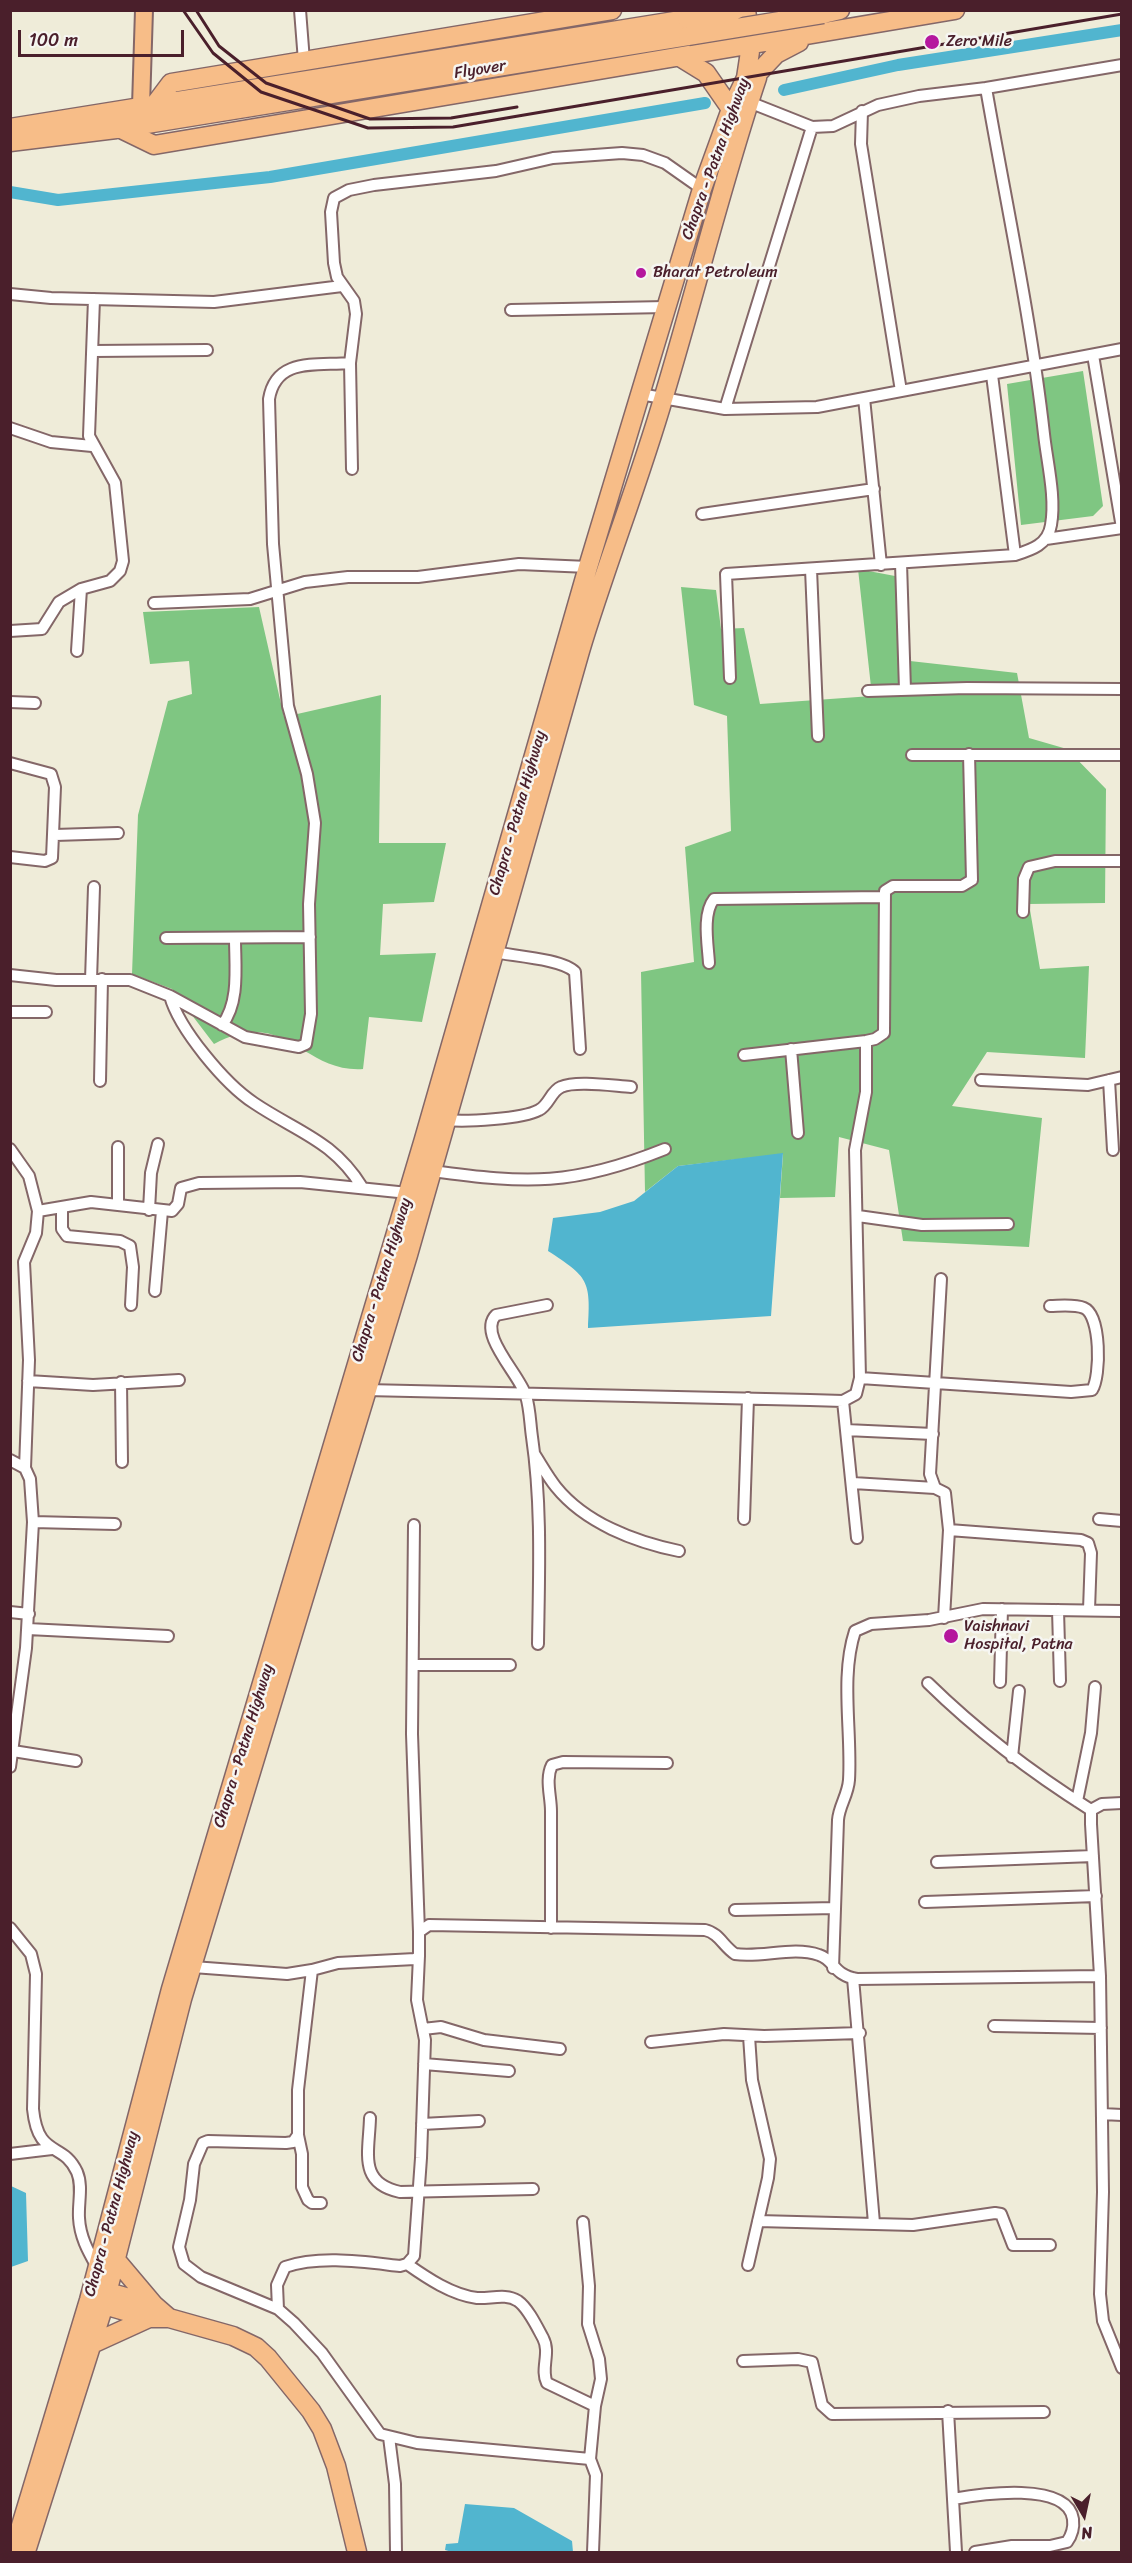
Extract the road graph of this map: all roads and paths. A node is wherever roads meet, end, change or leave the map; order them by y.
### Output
1 (144, 10) edge
2 (300, 10) edge
3 (612, 10) edge
4 (724, 10) edge
5 (736, 10) edge
6 (746, 10) edge
7 (759, 10) edge
8 (779, 10) edge
9 (955, 10) edge
10 (832, 12) edge
11 (852, 27) junction
12 (687, 28) junction
13 (783, 39) junction
14 (759, 40) junction
15 (731, 48) junction
16 (680, 57) junction
17 (304, 62) junction
18 (1122, 65) edge
19 (759, 72) junction
20 (986, 88) junction
21 (749, 102) junction
22 (149, 104) junction
23 (731, 109) junction
24 (862, 111) junction
25 (812, 127) junction
26 (10, 128) edge
27 (119, 128) junction
28 (10, 142) edge
29 (702, 189) junction
30 (342, 286) junction
31 (10, 294) edge
32 (94, 299) junction
33 (666, 307) junction
34 (511, 310) dead end
35 (1122, 349) edge
36 (207, 350) dead end
37 (93, 351) junction
38 (1093, 355) junction
39 (350, 363) junction
40 (1036, 366) junction
41 (992, 375) junction
42 (901, 392) junction
43 (640, 394) junction
44 (664, 398) junction
45 (864, 398) junction
46 (725, 409) junction
47 (10, 428) edge
48 (92, 446) junction
49 (1122, 458) edge
50 (1109, 459) junction
51 (352, 468) dead end
52 (874, 489) junction
53 (702, 514) dead end
54 (1122, 528) edge
55 (1046, 539) junction
56 (1015, 555) junction
57 (901, 563) junction
58 (881, 565) junction
59 (588, 567) junction
60 (811, 569) junction
61 (81, 589) junction
62 (277, 592) junction
63 (154, 603) dead end
64 (10, 631) edge
65 (77, 651) dead end
66 (730, 678) dead end
67 (1122, 689) edge
68 (905, 690) junction
69 (868, 691) dead end
70 (10, 702) edge
71 (35, 703) dead end
72 (818, 736) dead end
73 (969, 754) junction
74 (912, 755) dead end
75 (1122, 755) edge
76 (10, 763) edge
77 (118, 833) dead end
78 (55, 835) junction
79 (10, 857) edge
80 (1122, 861) edge
81 (94, 886) dead end
82 (883, 897) junction
83 (1023, 912) dead end
84 (310, 937) junction
85 (166, 938) dead end
86 (236, 938) junction
87 (494, 952) junction
88 (709, 963) dead end
89 (10, 975) edge
90 (97, 979) junction
91 (170, 996) junction
92 (10, 1012) edge
93 (46, 1012) dead end
94 (222, 1025) junction
95 (866, 1041) junction
96 (580, 1049) dead end
97 (791, 1050) junction
98 (744, 1055) dead end
99 (1122, 1077) edge
100 (981, 1080) dead end
101 (1109, 1080) junction
102 (100, 1081) dead end
103 (631, 1087) dead end
104 (446, 1120) junction
105 (798, 1133) dead end
106 (158, 1144) dead end
107 (118, 1147) dead end
108 (10, 1149) edge
109 (665, 1149) dead end
110 (1113, 1150) dead end
111 (432, 1171) junction
112 (362, 1187) junction
113 (408, 1193) junction
114 (118, 1205) junction
115 (62, 1207) junction
116 (149, 1210) junction
117 (38, 1211) junction
118 (162, 1211) junction
119 (858, 1216) junction
120 (1008, 1224) dead end
121 (941, 1279) dead end
122 (155, 1291) dead end
123 (131, 1305) dead end
124 (547, 1305) dead end
125 (1050, 1306) dead end
126 (860, 1377) junction
127 (28, 1380) junction
128 (179, 1380) dead end
129 (121, 1382) junction
130 (936, 1382) junction
131 (366, 1390) junction
132 (526, 1394) junction
133 (748, 1398) junction
134 (843, 1401) junction
135 (846, 1430) junction
136 (933, 1434) junction
137 (535, 1455) junction
138 (10, 1460) edge
139 (122, 1462) dead end
140 (25, 1468) junction
141 (853, 1483) junction
142 (935, 1488) junction
143 (744, 1519) dead end
144 (1099, 1519) dead end
145 (1122, 1521) edge
146 (33, 1522) junction
147 (115, 1524) dead end
148 (414, 1525) dead end
149 (949, 1530) junction
150 (857, 1538) dead end
151 (679, 1551) dead end
152 (1002, 1610) junction
153 (1058, 1610) junction
154 (1089, 1610) junction
155 (1122, 1611) edge
156 (10, 1612) edge
157 (28, 1614) junction
158 (944, 1618) junction
159 (28, 1629) junction
160 (168, 1636) dead end
161 (537, 1644) dead end
162 (414, 1665) junction
163 (510, 1665) dead end
164 (1060, 1681) dead end
165 (1000, 1682) dead end
166 (928, 1683) dead end
167 (1095, 1687) dead end
168 (1019, 1691) dead end
169 (13, 1751) junction
170 (1012, 1757) junction
171 (76, 1761) dead end
172 (666, 1763) dead end
173 (10, 1767) edge
174 (1077, 1801) junction
175 (1122, 1803) edge
176 (1091, 1810) junction
177 (1093, 1856) junction
178 (937, 1862) dead end
179 (1096, 1896) junction
180 (925, 1902) dead end
181 (835, 1908) junction
182 (735, 1910) dead end
183 (10, 1928) edge
184 (551, 1928) junction
185 (419, 1932) junction
186 (418, 1956) junction
187 (194, 1967) junction
188 (833, 1968) junction
189 (312, 1970) junction
190 (1100, 1976) junction
191 (853, 1978) junction
192 (994, 2026) dead end
193 (1101, 2028) junction
194 (423, 2029) junction
195 (860, 2033) junction
196 (749, 2036) junction
197 (651, 2042) dead end
198 (560, 2049) dead end
199 (423, 2064) junction
200 (509, 2071) dead end
201 (1102, 2114) junction
202 (1122, 2115) edge
203 (370, 2118) dead end
204 (479, 2121) dead end
205 (422, 2124) junction
206 (298, 2135) junction
207 (52, 2149) junction
208 (10, 2154) edge
209 (533, 2189) dead end
210 (419, 2192) junction
211 (321, 2203) dead end
212 (758, 2221) junction
213 (583, 2222) dead end
214 (874, 2223) junction
215 (1050, 2245) dead end
216 (116, 2260) junction
217 (407, 2264) junction
218 (748, 2265) dead end
219 (98, 2267) junction
220 (98, 2296) junction
221 (278, 2309) junction
222 (151, 2311) junction
223 (92, 2344) junction
224 (743, 2361) dead end
225 (1122, 2368) edge
226 (595, 2406) junction
227 (948, 2411) junction
228 (1044, 2412) dead end
229 (389, 2437) junction
230 (590, 2459) junction
231 (953, 2499) junction
232 (13, 2553) edge
233 (26, 2553) edge
234 (357, 2553) edge
235 (396, 2553) edge
236 (593, 2553) edge
237 (956, 2553) edge
238 (975, 2553) edge

1 - 22 main road
2 - 17 street
3 - 17 highway
4 - 15 highway
5 - 12 highway, Flyover, bridge
6 - 14 highway, Chapra - Patna Highway
7 - 14 highway
8 - 13 highway
9 - 11 highway
10 - 12 highway, Flyover, bridge
11 - 13 highway
11 - 19 highway
12 - 22 highway, Flyover
12 - 27 highway, Flyover
13 - 14 highway
14 - 15 highway
14 - 19 highway, Chapra - Patna Highway
14 - 23 highway, Chapra - Patna Highway
15 - 16 highway
16 - 23 highway
16 - 27 highway
17 - 22 highway
18 - 20 street
19 - 21 highway, Chapra - Patna Highway
20 - 24 street
20 - 40 street
21 - 25 street
21 - 44 highway, Chapra - Patna Highway
22 - 26 highway, Flyover
23 - 29 highway, Chapra - Patna Highway
24 - 25 street
24 - 42 street
25 - 46 street
27 - 28 highway, Flyover
29 - 30 street
29 - 33 highway, Chapra - Patna Highway
30 - 32 street
30 - 39 street
31 - 32 street
32 - 37 street
33 - 34 street
33 - 43 highway, Chapra - Patna Highway
35 - 38 street
36 - 37 street
37 - 48 street
38 - 40 street
38 - 50 street
39 - 51 street
39 - 62 street
40 - 41 street
40 - 55 street
41 - 42 street
41 - 56 street
42 - 45 street
43 - 44 street
43 - 59 highway, Chapra - Patna Highway
44 - 46 street
44 - 87 highway, Chapra - Patna Highway
45 - 46 street
45 - 52 street
47 - 48 street
48 - 61 street
49 - 50 street
50 - 54 street
52 - 53 street
52 - 58 street
54 - 55 street
55 - 56 street
56 - 57 street
57 - 58 street
57 - 68 street
58 - 60 street
59 - 62 street
59 - 113 highway, Chapra - Patna Highway
60 - 66 street
60 - 72 street
61 - 64 street
61 - 65 street
62 - 63 street
62 - 84 street
67 - 68 street
68 - 69 street
70 - 71 street
73 - 74 street
73 - 75 street
73 - 82 street
76 - 78 street
77 - 78 street
78 - 79 street
80 - 83 street
81 - 90 street
82 - 88 street
82 - 95 street
84 - 86 street
84 - 94 street
85 - 86 street
86 - 94 street
87 - 96 street
87 - 104 highway, Chapra - Patna Highway
89 - 90 street
90 - 91 street
90 - 102 street
91 - 94 street
91 - 112 street
92 - 93 street
95 - 97 street
95 - 119 street
97 - 98 street
97 - 105 street
99 - 101 street
100 - 101 street
101 - 110 street
103 - 104 street
104 - 111 highway, Chapra - Patna Highway
106 - 116 street
107 - 114 street
108 - 117 street
109 - 111 street
111 - 131 highway, Chapra - Patna Highway
112 - 113 street
112 - 118 street
113 - 219 highway, Chapra - Patna Highway
114 - 115 street
114 - 116 street
115 - 117 street
115 - 123 street
116 - 118 street
117 - 127 street
118 - 122 street
119 - 120 street
119 - 126 street
121 - 130 street
124 - 132 street
125 - 130 street
126 - 130 street
126 - 134 street
127 - 129 street
127 - 140 street
128 - 129 street
129 - 139 street
130 - 136 street
131 - 132 street
131 - 187 highway, Chapra - Patna Highway
132 - 133 street
132 - 137 street
133 - 134 street
133 - 143 street
134 - 135 street
135 - 136 street
135 - 141 street
136 - 142 street
137 - 151 street
137 - 161 street
138 - 140 street
140 - 146 street
141 - 142 street
141 - 150 street
142 - 149 street
144 - 145 street
146 - 147 street
146 - 157 street
148 - 162 street
149 - 154 street
149 - 158 street
152 - 153 street
152 - 158 street
152 - 165 street
153 - 154 street
153 - 164 street
154 - 155 street
156 - 157 street
157 - 159 street
158 - 181 street
159 - 160 street
159 - 169 street
162 - 163 street
162 - 185 street
166 - 170 street
167 - 174 street
168 - 170 street
169 - 171 street
169 - 173 street
170 - 174 street
172 - 184 street
174 - 176 street
175 - 176 street
176 - 177 street
177 - 178 street
177 - 179 street
179 - 180 street
179 - 190 street
181 - 182 street
181 - 188 street
183 - 207 street
184 - 185 street
184 - 188 street
185 - 186 street
186 - 189 street
186 - 194 street
187 - 189 street
187 - 216 highway, Chapra - Patna Highway
188 - 191 street
189 - 206 street
190 - 191 street
190 - 193 street
191 - 195 street
192 - 193 street
193 - 201 street
194 - 198 street
194 - 199 street
195 - 196 street
195 - 214 street
196 - 197 street
196 - 212 street
199 - 200 street
199 - 205 street
201 - 202 street
201 - 225 street
203 - 210 street
204 - 205 street
205 - 210 street
206 - 211 street
206 - 221 street
207 - 208 street
207 - 219 street
209 - 210 street
210 - 217 street
212 - 214 street
212 - 218 street
213 - 226 street
214 - 215 street
216 - 220 highway, Chapra - Patna Highway
216 - 222 highway
217 - 221 street
217 - 226 street
219 - 220 highway, Chapra - Patna Highway
220 - 222 highway
220 - 223 highway, Chapra - Patna Highway
220 - 232 highway, Chapra - Patna Highway
221 - 229 street
222 - 223 highway
222 - 234 highway
223 - 233 highway, Chapra - Patna Highway
224 - 227 street
226 - 230 street
227 - 228 street
227 - 231 street
229 - 230 street
229 - 235 street
230 - 236 street
231 - 237 street
231 - 238 street

